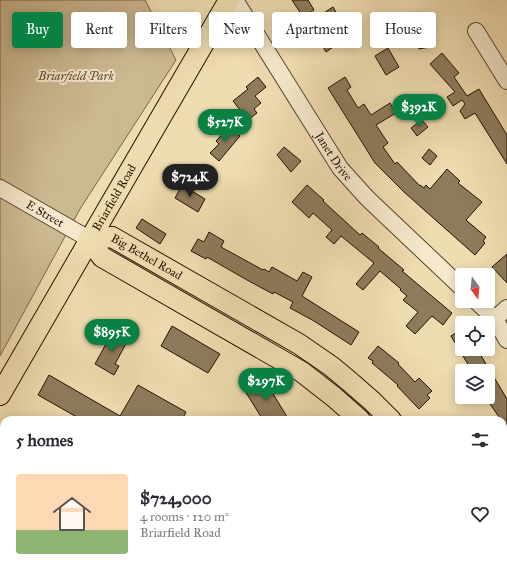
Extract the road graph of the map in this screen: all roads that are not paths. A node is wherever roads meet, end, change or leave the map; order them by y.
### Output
1 (229, 0) edge
2 (235, 0) edge
3 (476, 31) dead end
4 (507, 81) edge
5 (0, 188) edge
6 (89, 239) junction
7 (455, 281) edge
8 (483, 308) edge
9 (507, 308) edge
10 (492, 316) edge
11 (495, 319) joint
12 (507, 340) edge
13 (0, 395) edge
14 (355, 416) edge
15 (387, 416) edge

1 - 6 main road, Briarfield Road
2 - 7 street, Janet Drive
3 - 4 street
5 - 6 street, E Street
6 - 13 main road, Briarfield Road
6 - 14 main road, Big Bethel Road
6 - 15 main road, Big Bethel Road
8 - 10 street
9 - 11 street
11 - 12 street

